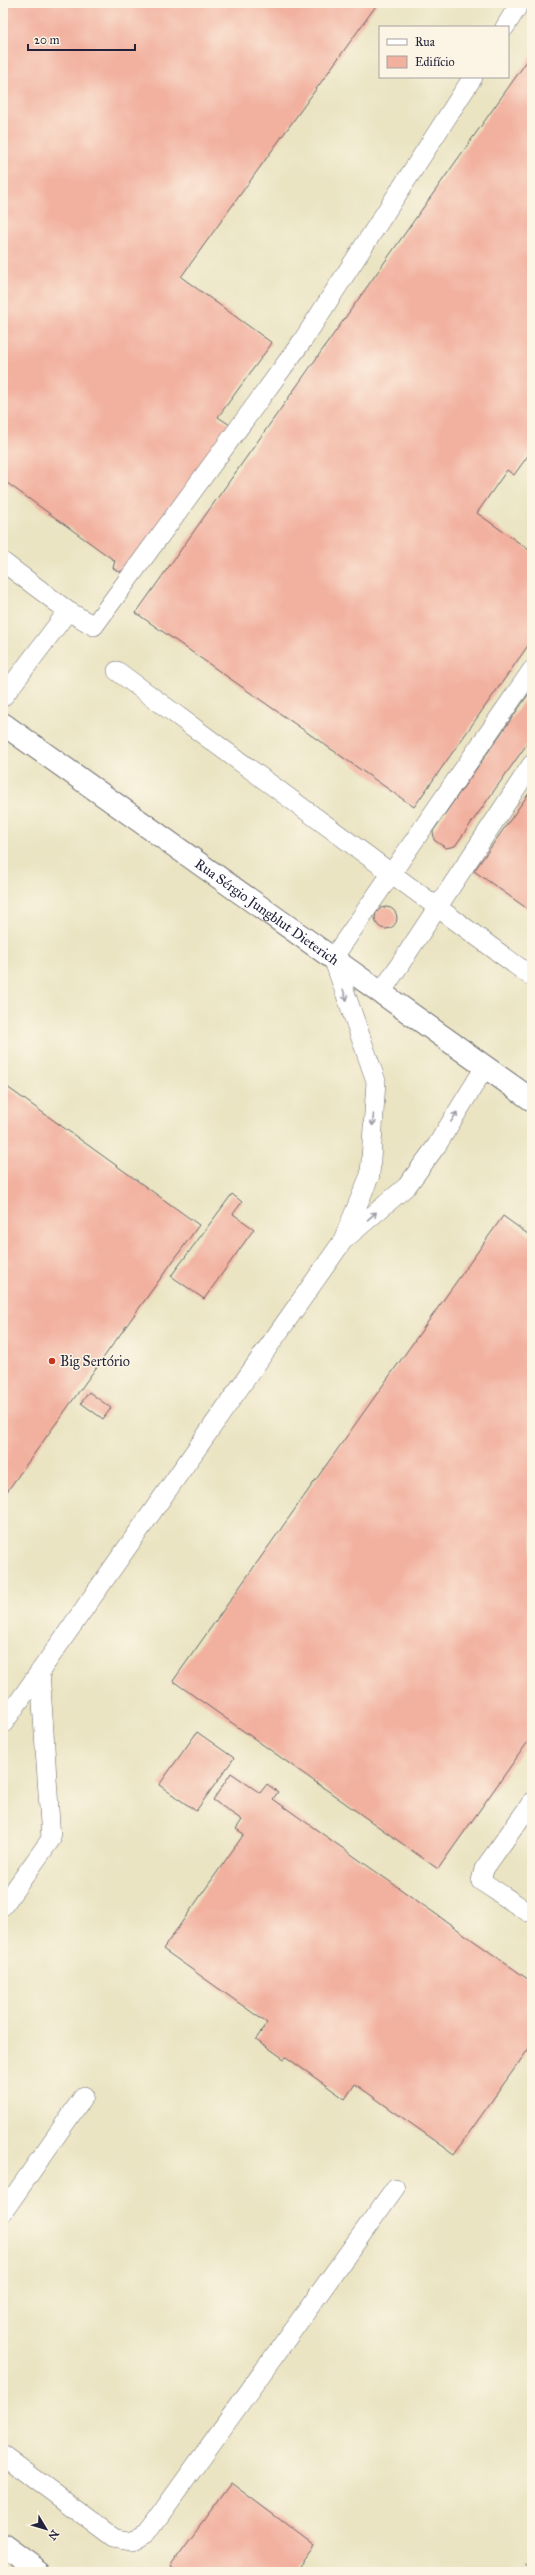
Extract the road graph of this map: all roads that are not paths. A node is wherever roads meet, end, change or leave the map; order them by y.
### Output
1 (520, 3) edge
2 (506, 26) edge
3 (472, 78) edge
4 (3, 562) edge
5 (68, 611) junction
6 (532, 670) edge
7 (117, 671) dead end
8 (3, 697) edge
9 (3, 724) edge
10 (532, 764) edge
11 (391, 873) junction
12 (438, 906) junction
13 (332, 958) junction
14 (532, 976) edge
15 (381, 993) junction
16 (485, 1067) junction
17 (532, 1100) edge
18 (342, 1242) junction
19 (40, 1671) junction
20 (3, 1724) edge
21 (532, 1802) edge
22 (3, 1906) edge
23 (532, 1911) edge
24 (84, 2096) dead end
25 (395, 2188) dead end
26 (3, 2212) edge
27 (3, 2455) edge
28 (3, 2545) edge
29 (40, 2572) edge

1 - 2 lane
3 - 5 lane
4 - 5 lane
5 - 8 lane
6 - 11 lane
7 - 11 lane
9 - 13 street, Rua Sérgio Jungblut Dieterich
10 - 12 lane
11 - 12 lane
11 - 13 lane
12 - 14 lane
12 - 15 lane
13 - 15 street, Rua Sérgio Jungblut Dieterich
13 -> 18 lane
15 - 16 street, Rua Sérgio Jungblut Dieterich
16 - 17 street, Rua Sérgio Jungblut Dieterich
18 -> 16 lane
18 - 19 lane
19 - 20 lane
19 - 22 lane
21 - 23 lane
24 - 26 lane
25 - 27 lane
28 - 29 street

